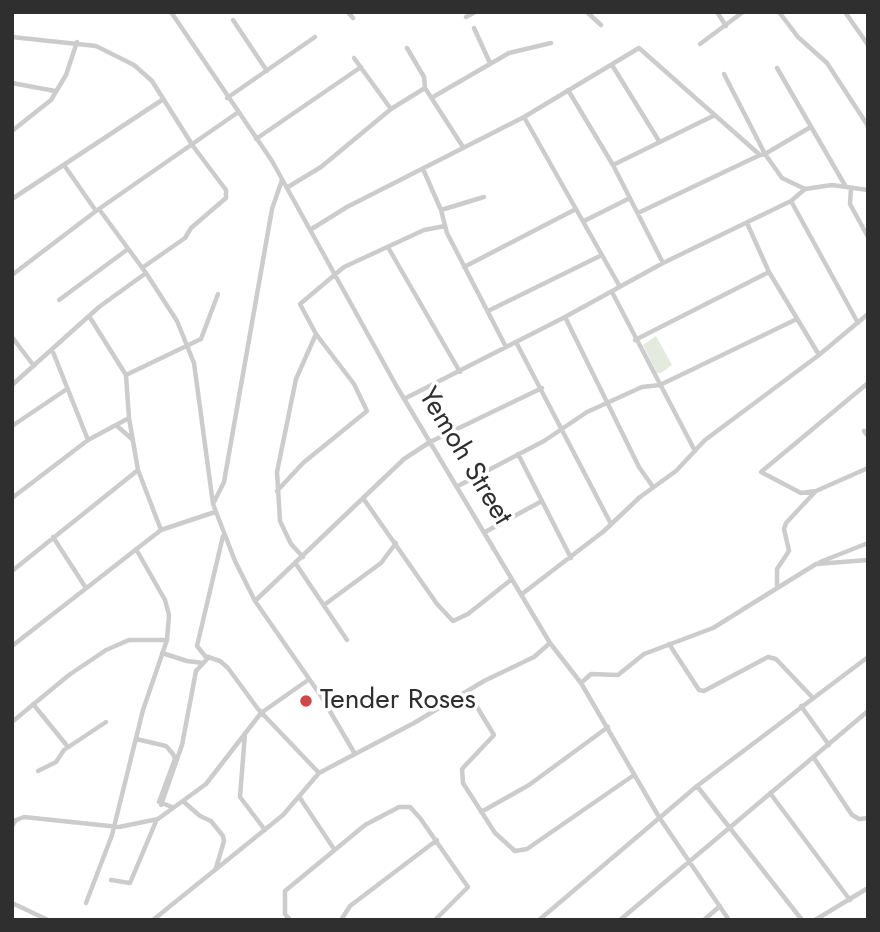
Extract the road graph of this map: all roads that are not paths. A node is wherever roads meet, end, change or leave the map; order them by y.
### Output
1 (171, 12) edge
2 (348, 12) edge
3 (475, 12) edge
4 (587, 12) edge
5 (717, 12) edge
6 (743, 12) edge
7 (779, 12) edge
8 (845, 12) edge
9 (466, 17) dead end
10 (353, 18) dead end
11 (233, 20) dead end
12 (601, 25) dead end
13 (726, 26) junction
14 (474, 28) dead end
15 (12, 37) edge
16 (315, 37) dead end
17 (77, 42) junction
18 (551, 43) dead end
19 (700, 44) dead end
20 (868, 45) edge
21 (407, 47) dead end
22 (354, 58) dead end
23 (490, 63) junction
24 (612, 65) junction
25 (361, 67) junction
26 (777, 68) dead end
27 (267, 71) junction
28 (724, 74) dead end
29 (12, 83) edge
30 (425, 88) junction
31 (568, 90) junction
32 (55, 91) junction
33 (433, 97) junction
34 (227, 99) junction
35 (162, 100) junction
36 (391, 109) junction
37 (237, 113) junction
38 (715, 115) junction
39 (524, 117) junction
40 (868, 126) edge
41 (809, 128) junction
42 (12, 131) edge
43 (256, 139) junction
44 (659, 141) junction
45 (193, 146) junction
46 (463, 147) junction
47 (762, 155) junction
48 (64, 165) junction
49 (613, 165) junction
50 (423, 169) junction
51 (282, 179) junction
52 (288, 187) junction
53 (848, 188) junction
54 (806, 189) junction
55 (868, 190) edge
56 (484, 197) dead end
57 (630, 198) junction
58 (12, 199) edge
59 (790, 201) junction
60 (576, 209) junction
61 (97, 210) junction
62 (441, 210) junction
63 (638, 212) junction
64 (584, 221) junction
65 (747, 223) junction
66 (445, 226) junction
67 (310, 230) junction
68 (868, 237) edge
69 (128, 249) junction
70 (389, 249) junction
71 (602, 255) junction
72 (663, 263) junction
73 (464, 267) junction
74 (142, 268) junction
75 (769, 272) junction
76 (146, 273) junction
77 (12, 275) edge
78 (334, 275) junction
79 (620, 287) junction
80 (612, 292) junction
81 (218, 294) dead end
82 (59, 300) dead end
83 (488, 311) junction
84 (868, 314) edge
85 (89, 316) junction
86 (565, 317) junction
87 (797, 319) junction
88 (858, 323) junction
89 (316, 334) junction
90 (12, 337) edge
91 (635, 340) junction
92 (516, 342) junction
93 (185, 345) junction
94 (506, 347) junction
95 (52, 352) junction
96 (819, 355) junction
97 (34, 366) junction
98 (460, 372) junction
99 (126, 375) junction
100 (868, 383) edge
101 (660, 385) junction
102 (12, 386) edge
103 (542, 388) junction
104 (67, 389) junction
105 (404, 399) junction
106 (607, 402) junction
107 (129, 418) junction
108 (116, 425) junction
109 (12, 426) edge
110 (562, 429) junction
111 (88, 440) junction
112 (134, 441) junction
113 (430, 442) junction
114 (695, 452) junction
115 (519, 454) junction
116 (868, 468) edge
117 (138, 470) junction
118 (458, 486) junction
119 (653, 487) junction
120 (277, 491) junction
121 (816, 491) junction
122 (12, 498) edge
123 (363, 498) junction
124 (542, 501) junction
125 (213, 504) junction
126 (215, 512) junction
127 (611, 524) junction
128 (161, 530) junction
129 (485, 532) junction
130 (223, 535) junction
131 (53, 537) junction
132 (396, 543) junction
133 (868, 543) edge
134 (136, 549) junction
135 (303, 557) junction
136 (571, 558) junction
137 (868, 560) edge
138 (296, 564) junction
139 (816, 564) junction
140 (12, 571) edge
141 (512, 579) junction
142 (777, 585) junction
143 (86, 588) junction
144 (522, 594) junction
145 (255, 601) junction
146 (324, 605) junction
147 (167, 640) junction
148 (347, 640) dead end
149 (550, 643) junction
150 (669, 644) junction
151 (12, 646) edge
152 (162, 653) junction
153 (209, 657) junction
154 (868, 657) edge
155 (204, 663) junction
156 (308, 680) junction
157 (581, 683) junction
158 (468, 692) junction
159 (812, 697) junction
160 (33, 704) junction
161 (801, 706) junction
162 (868, 711) edge
163 (261, 713) junction
164 (12, 722) edge
165 (106, 722) dead end
166 (608, 727) junction
167 (245, 732) junction
168 (136, 739) junction
169 (829, 745) junction
170 (68, 747) junction
171 (355, 754) junction
172 (814, 758) junction
173 (38, 771) dead end
174 (319, 773) junction
175 (634, 775) junction
176 (697, 786) junction
177 (770, 793) junction
178 (300, 798) junction
179 (184, 802) junction
180 (161, 805) junction
181 (174, 807) junction
182 (481, 812) junction
183 (659, 817) junction
184 (868, 818) edge
185 (158, 819) junction
186 (12, 826) edge
187 (113, 826) junction
188 (730, 826) junction
189 (265, 830) junction
190 (437, 840) junction
191 (334, 849) junction
192 (690, 862) junction
193 (215, 871) junction
194 (111, 880) dead end
195 (868, 888) edge
196 (850, 900) junction
197 (12, 903) edge
198 (86, 903) dead end
199 (720, 906) junction
200 (48, 920) edge
201 (153, 920) edge
202 (290, 920) edge
203 (341, 920) edge
204 (435, 920) edge
205 (539, 920) edge
206 (620, 920) edge
207 (704, 920) edge
208 (729, 920) edge
209 (802, 920) edge
210 (815, 920) edge

1 - 34 street, Yemoh Street
2 - 10 street
3 - 9 street
4 - 12 street
5 - 13 street
6 - 13 street
7 - 40 street
8 - 20 street
11 - 27 street
13 - 19 street
14 - 23 street
15 - 17 street
16 - 27 street
17 - 32 street
17 - 35 street
18 - 23 street
21 - 30 street
22 - 25 street
23 - 33 street
24 - 31 street
24 - 38 street
24 - 44 street
25 - 36 street
25 - 43 street
26 - 41 street
27 - 34 street
28 - 47 street
29 - 32 street
30 - 33 street
30 - 36 street
31 - 39 street
31 - 49 street
32 - 42 street
33 - 46 street
34 - 37 street, Yemoh Street
35 - 45 street
35 - 48 street
36 - 52 street
37 - 43 street, Yemoh Street
37 - 45 street
38 - 44 street
38 - 47 street
39 - 46 street
39 - 60 street
41 - 47 street
41 - 53 street
43 - 51 street, Yemoh Street
44 - 49 street
45 - 61 street
45 - 74 street
46 - 50 street
47 - 54 street
47 - 63 street
48 - 58 street
48 - 61 street
49 - 57 street
50 - 62 street
50 - 67 street
51 - 52 street, Yemoh Street
51 - 125 street
52 - 67 street, Yemoh Street
53 - 54 street
53 - 55 street
53 - 68 street
54 - 59 street
56 - 62 street
57 - 63 street
57 - 64 street
59 - 65 street
59 - 88 street
60 - 64 street
60 - 73 street
61 - 69 street
61 - 77 street
62 - 66 street
63 - 72 street
64 - 71 street
65 - 72 street
65 - 75 street
66 - 70 street
66 - 73 street
67 - 78 street, Yemoh Street
69 - 74 street
69 - 82 street
70 - 78 street
70 - 98 street
71 - 79 street
71 - 83 street
72 - 79 street
73 - 83 street
74 - 76 street
75 - 87 street
75 - 91 street
76 - 85 street
76 - 93 street
78 - 89 street
78 - 105 street, Yemoh Street
79 - 80 street
80 - 86 street
80 - 91 street
81 - 93 street
83 - 94 street
84 - 88 street
85 - 95 street
85 - 99 street
86 - 92 street
86 - 106 street
87 - 96 street
87 - 101 street
88 - 96 street
89 - 120 street
89 - 120 street
90 - 97 street
91 - 101 street
92 - 94 street
92 - 103 street
93 - 99 street
93 - 125 street
94 - 98 street
95 - 97 street
95 - 104 street
96 - 114 street
97 - 102 street
98 - 105 street
99 - 107 street
100 - 121 street
101 - 106 street
101 - 114 street
103 - 110 street
103 - 113 street
104 - 109 street
104 - 111 street
105 - 113 street, Yemoh Street
106 - 110 street
106 - 119 street
107 - 108 street
107 - 112 street
108 - 111 street
108 - 112 street
110 - 115 street
110 - 127 street
111 - 122 street
112 - 117 street
113 - 118 street, Yemoh Street
113 - 123 street
114 - 119 street
115 - 118 street
115 - 124 street
116 - 121 street
117 - 128 street
117 - 131 street
118 - 129 street, Yemoh Street
119 - 127 street
120 - 135 street
121 - 142 street
123 - 132 street
123 - 135 street
124 - 129 street
124 - 136 street
125 - 126 street
126 - 128 street
126 - 130 street
127 - 136 street
128 - 134 street
129 - 141 street, Yemoh Street
130 - 145 street
130 - 153 street
131 - 140 street
131 - 143 street
132 - 141 street
132 - 146 street
133 - 139 street
134 - 143 street
134 - 147 street
135 - 138 street
136 - 144 street
137 - 139 street
138 - 145 street
138 - 146 street
139 - 142 street
141 - 144 street, Yemoh Street
142 - 150 street
143 - 151 street
144 - 149 street, Yemoh Street
145 - 156 street
146 - 148 street
147 - 152 street
147 - 160 street
149 - 157 street, Yemoh Street
149 - 158 street
150 - 157 street
150 - 159 street
152 - 155 street
152 - 168 street
153 - 155 street
153 - 163 street
154 - 159 street
155 - 180 street
156 - 163 street
156 - 171 street
157 - 166 street, Yemoh Street
158 - 171 street
158 - 182 street
159 - 161 street
160 - 164 street
160 - 170 street
161 - 169 street
161 - 176 street
162 - 169 street
163 - 167 street
163 - 174 street
165 - 170 street
166 - 175 street, Yemoh Street
166 - 182 street
167 - 179 street
167 - 189 street
168 - 180 street
168 - 187 street
169 - 172 street
170 - 173 street
171 - 174 street
172 - 177 street
172 - 184 street
174 - 178 street
175 - 182 street
175 - 183 street, Yemoh Street
176 - 183 street
176 - 188 street
177 - 188 street
177 - 196 street
178 - 189 street
178 - 191 street
179 - 181 street
179 - 193 street
180 - 181 street
181 - 185 street
183 - 192 street, Yemoh Street
183 - 205 street
185 - 187 street
185 - 194 street
186 - 187 street
187 - 198 street
188 - 192 street
188 - 209 street
189 - 193 street
190 - 191 street
190 - 203 street
190 - 204 street
191 - 202 street
192 - 199 street, Yemoh Street
192 - 206 street
193 - 201 street
195 - 196 street
196 - 210 street
197 - 200 street
199 - 207 street
199 - 208 street, Yemoh Street

